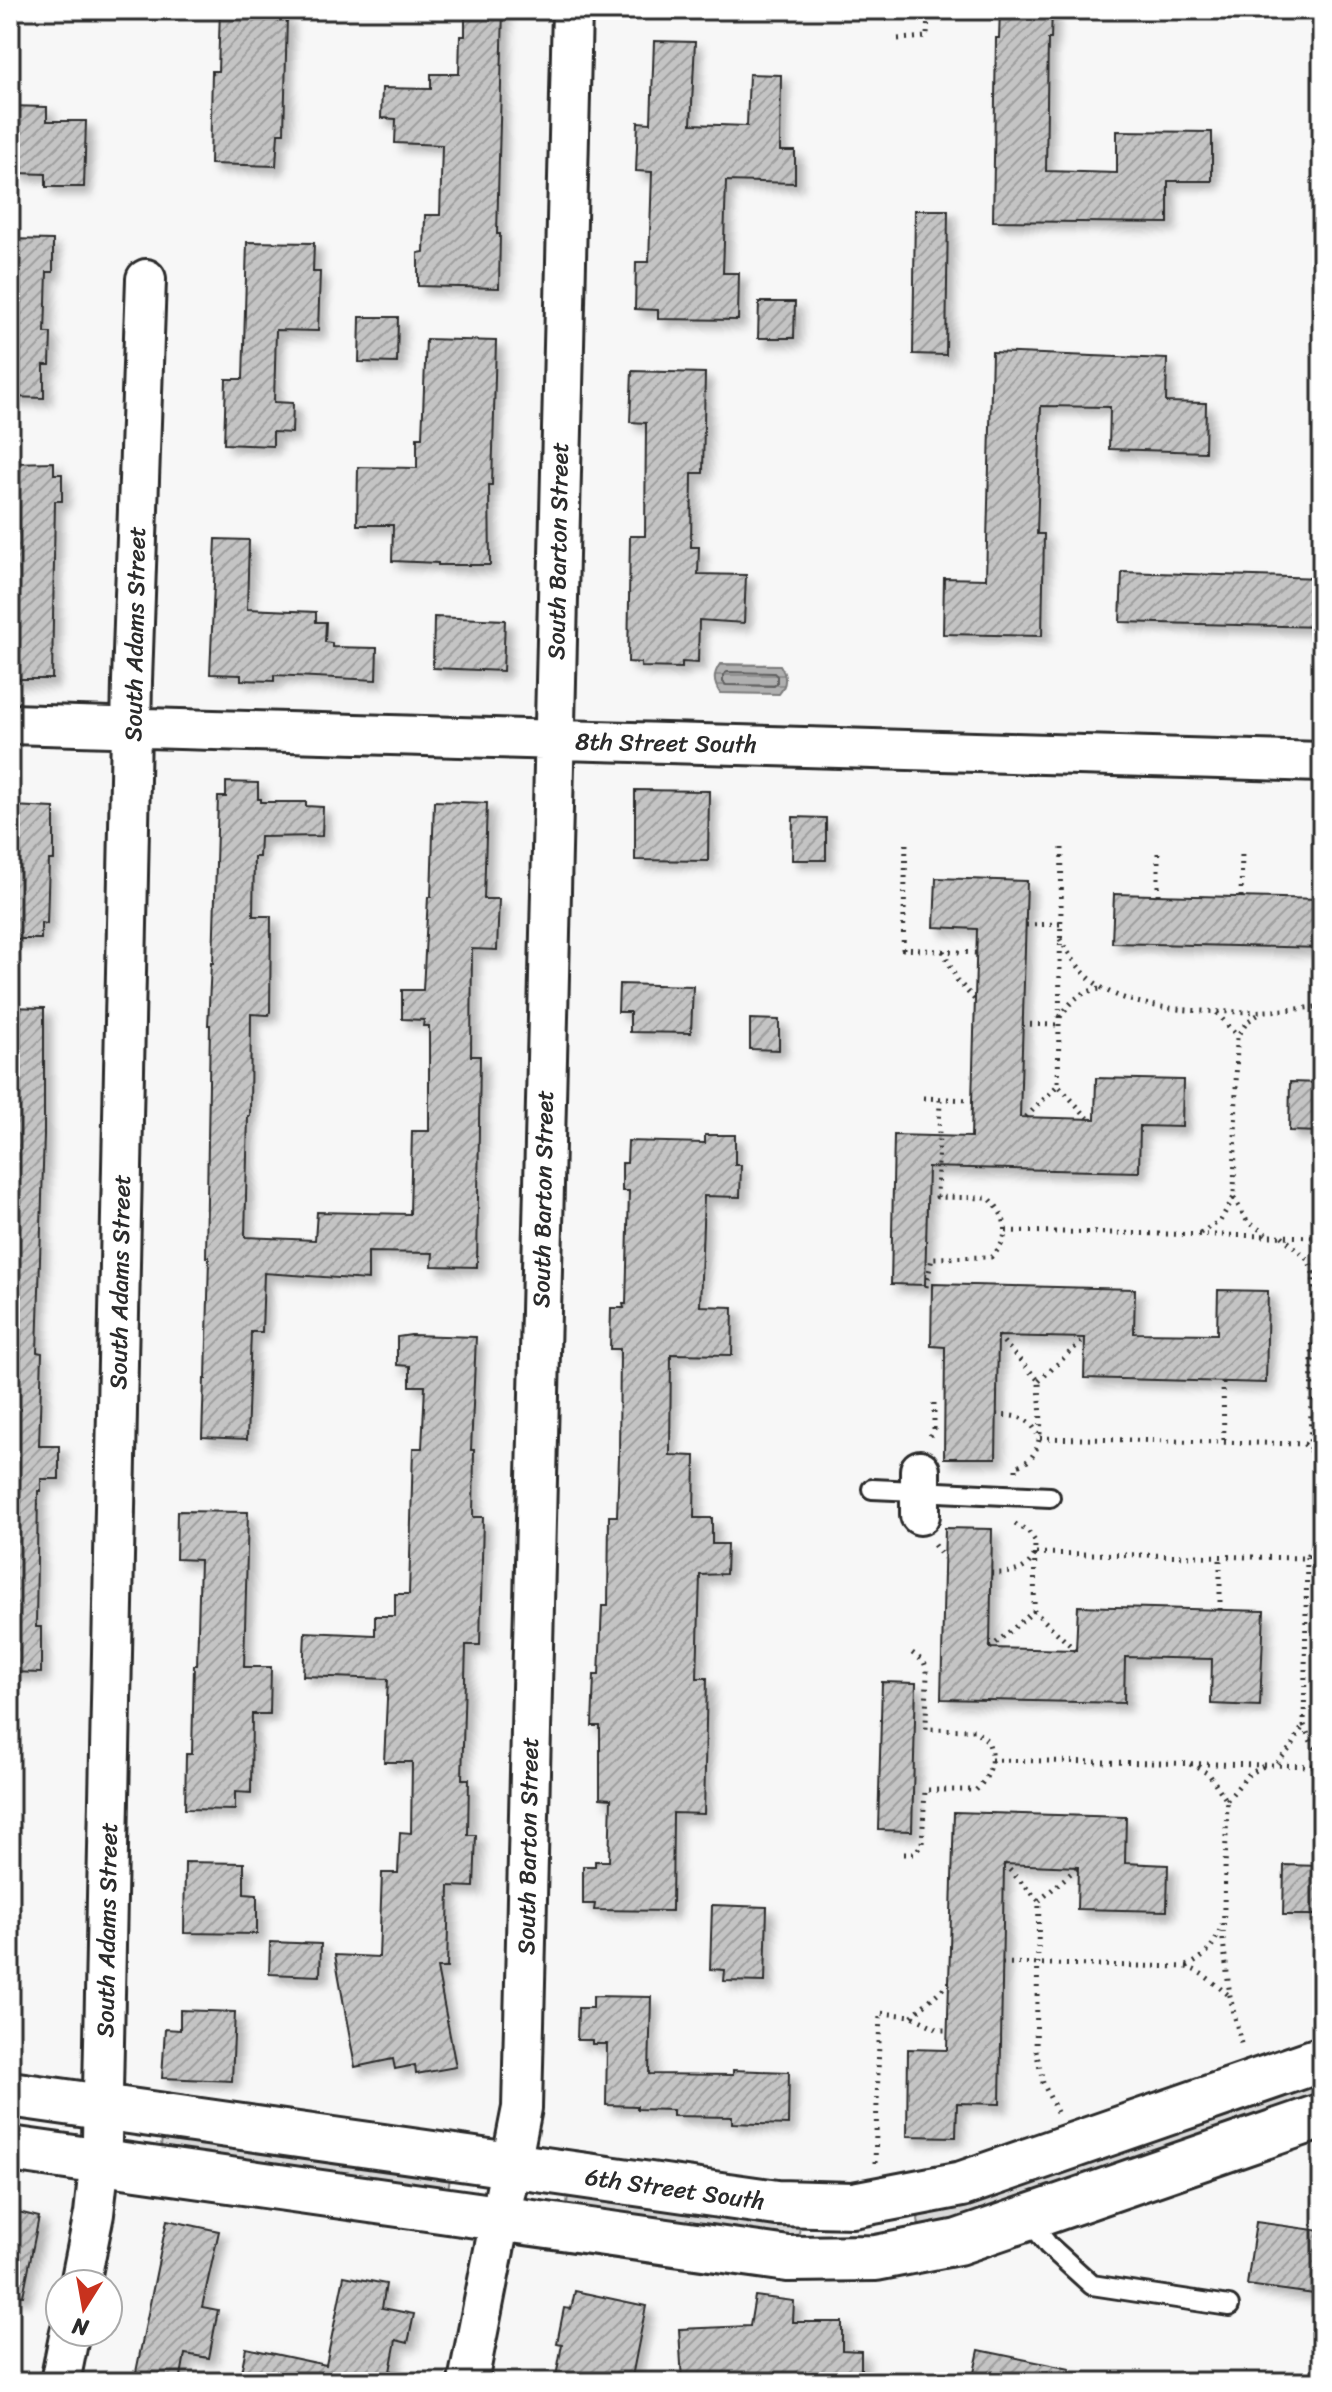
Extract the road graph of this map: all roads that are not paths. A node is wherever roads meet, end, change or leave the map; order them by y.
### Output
1 (572, 10) edge
2 (146, 279) dead end
3 (10, 724) edge
4 (131, 727) junction
5 (554, 740) junction
6 (1322, 762) edge
7 (872, 1489) dead end
8 (1050, 1497) dead end
9 (1322, 2059) edge
10 (10, 2094) edge
11 (103, 2107) junction
12 (1322, 2116) edge
13 (10, 2149) edge
14 (100, 2161) junction
15 (511, 2166) junction
16 (501, 2218) junction
17 (1028, 2218) junction
18 (83, 2268) edge
19 (1229, 2306) dead end
20 (67, 2348) edge
21 (60, 2382) edge
22 (468, 2382) edge

1 - 5 street, South Barton Street
2 - 4 street, South Adams Street
3 - 4 street, 8th Street South
4 - 5 street, 8th Street South
4 - 11 street, South Adams Street
5 - 6 street, 8th Street South
5 - 15 street, South Barton Street
7 - 8 lane
9 - 15 street, 6th Street South
10 - 11 street, 6th Street South
11 - 14 street, South Adams Street
11 - 15 street, 6th Street South
12 - 17 street
13 - 14 street
14 - 16 street
14 - 18 street, South Adams Street
15 - 16 street, South Barton Street
16 - 17 street
16 - 22 street, South Barton Street
17 - 19 lane
20 - 21 street

